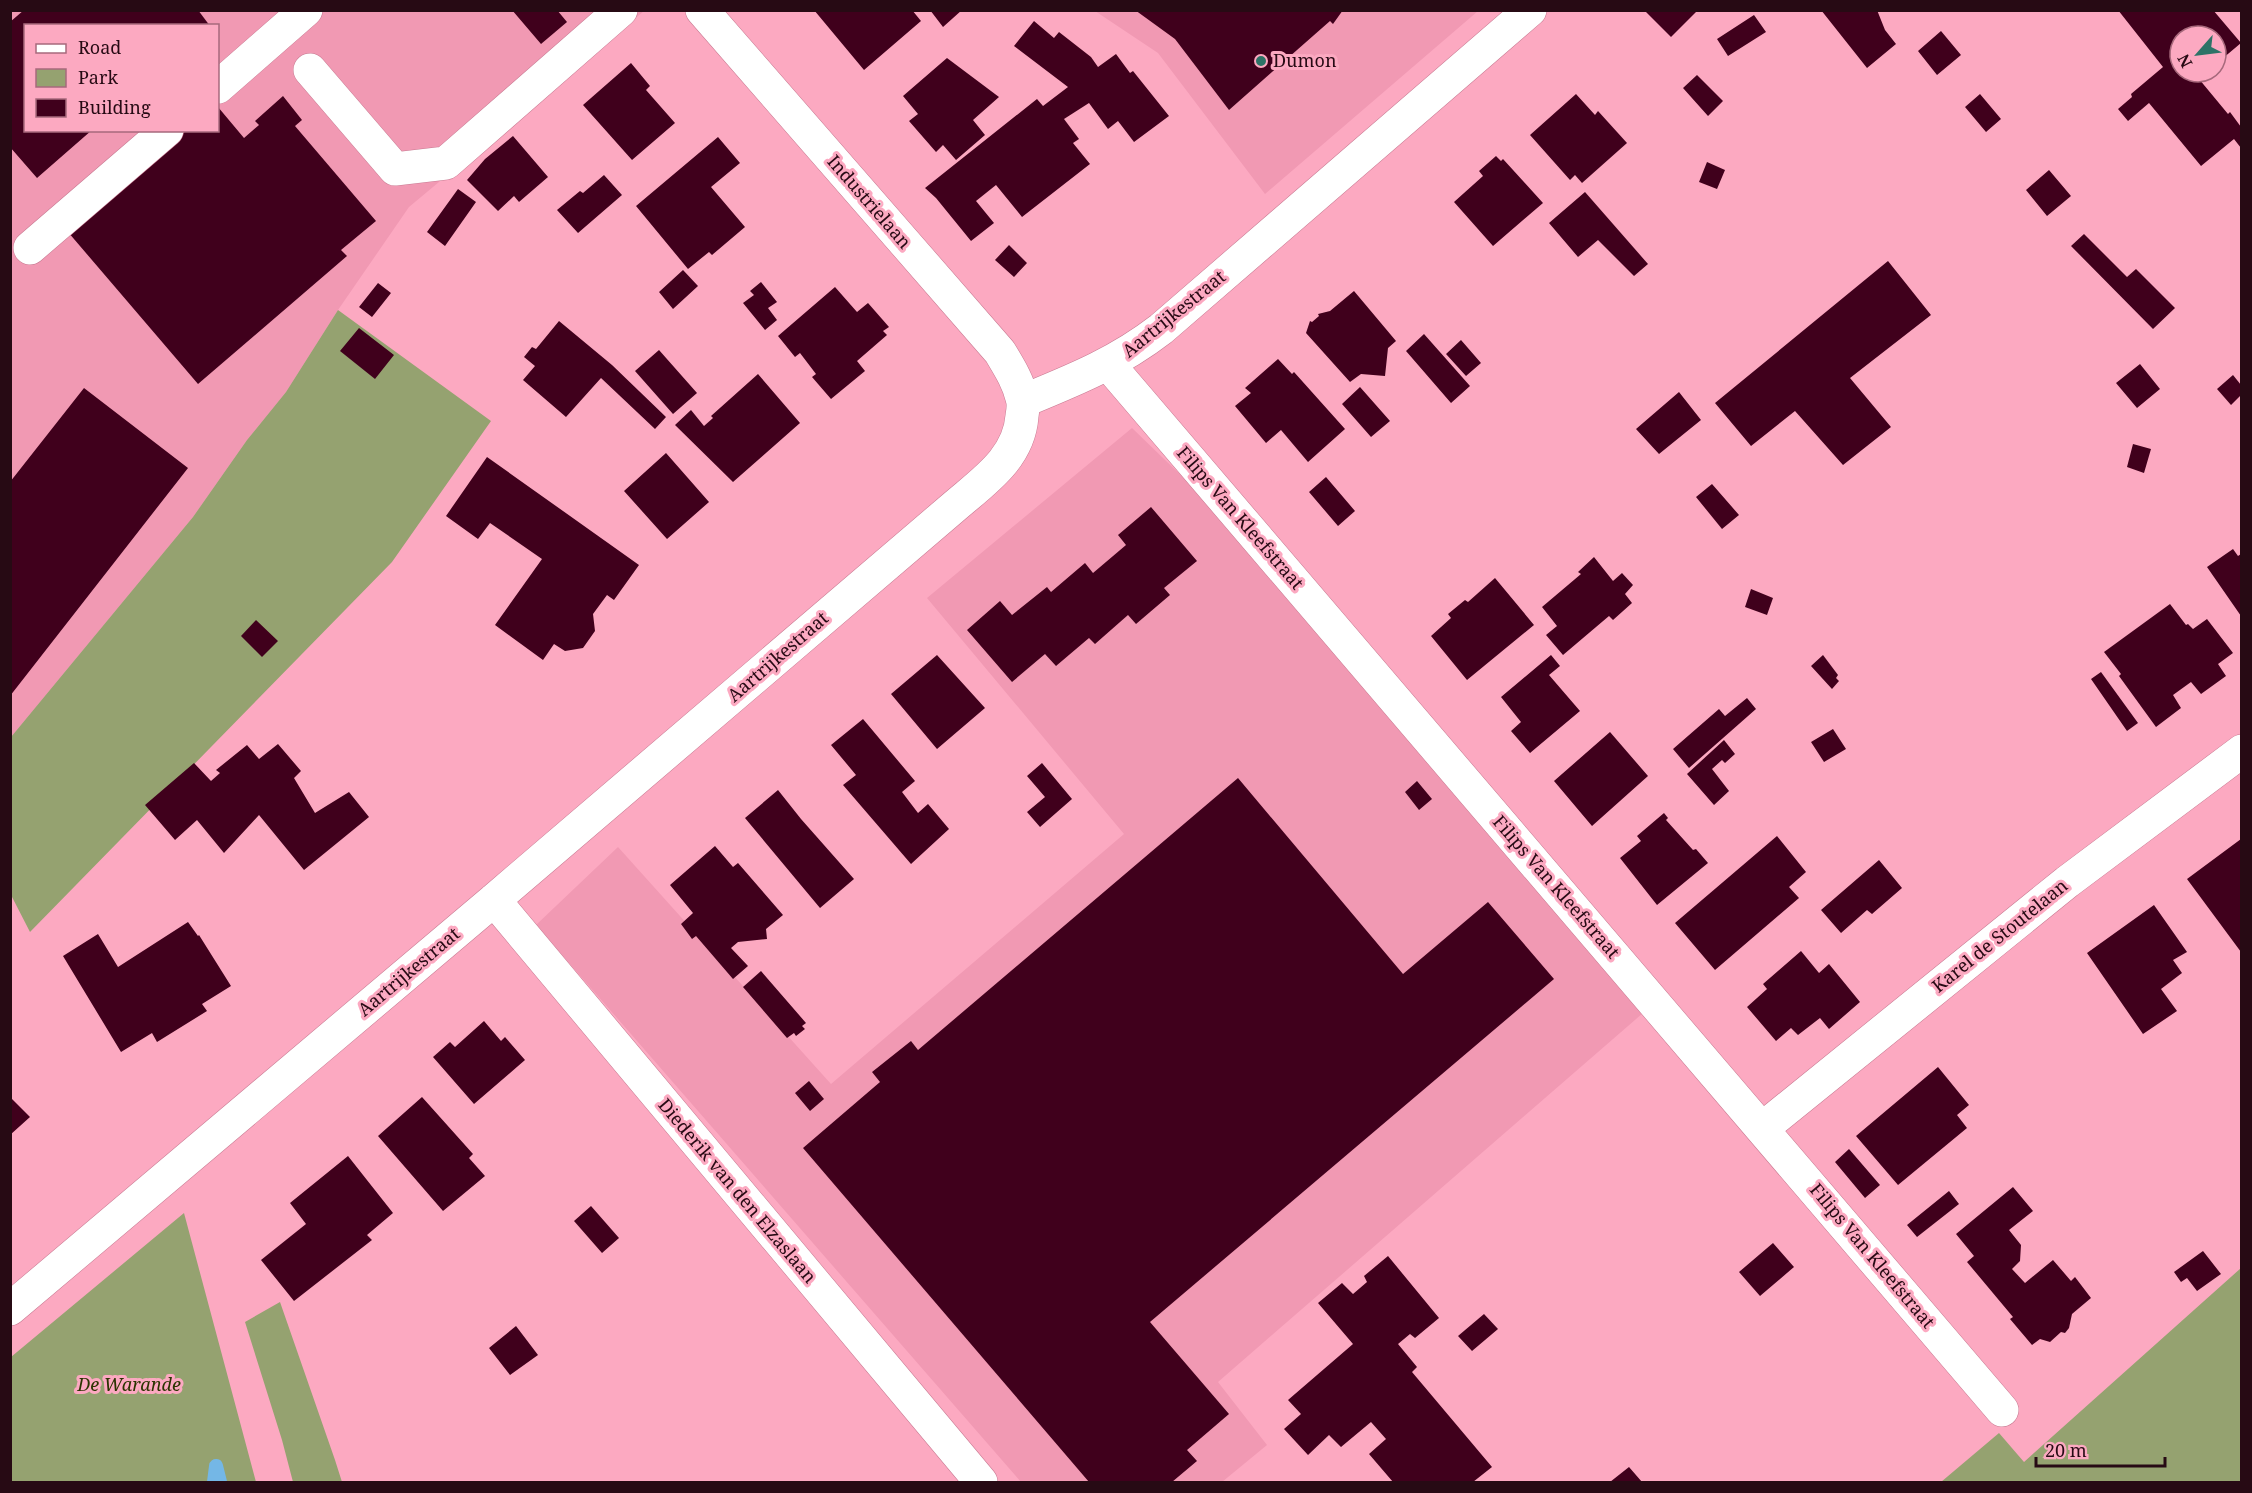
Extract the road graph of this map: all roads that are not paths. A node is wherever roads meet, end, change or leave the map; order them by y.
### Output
1 (306, 10) edge
2 (621, 10) edge
3 (702, 10) edge
4 (1530, 10) edge
5 (310, 70) dead end
6 (219, 86) edge
7 (165, 132) edge
8 (30, 248) dead end
9 (1109, 364) junction
10 (1023, 401) junction
11 (2241, 751) edge
12 (494, 900) junction
13 (1763, 1128) junction
14 (10, 1309) edge
15 (2002, 1410) dead end
16 (981, 1482) edge

1 - 6 street
2 - 5 street
3 - 10 street, Industrielaan
4 - 9 street, Aartrijkestraat
7 - 8 street
9 - 10 street, Aartrijkestraat
9 - 13 street, Filips Van Kleefstraat
10 - 12 street, Aartrijkestraat
11 - 13 street, Karel de Stoutelaan
12 - 14 street, Aartrijkestraat
12 - 16 street, Diederik van den Elzaslaan
13 - 15 street, Filips Van Kleefstraat

